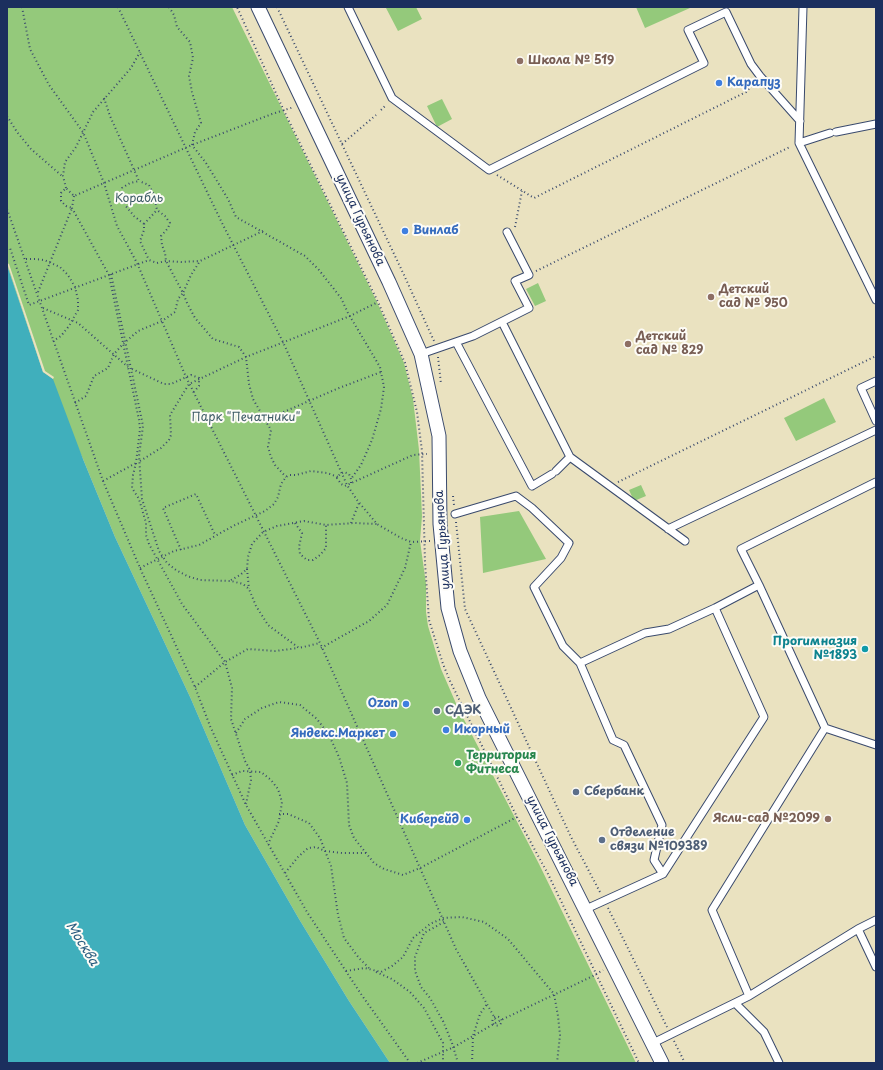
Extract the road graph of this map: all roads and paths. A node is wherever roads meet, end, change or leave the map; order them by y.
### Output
1 (22, 7) edge
2 (118, 7) edge
3 (169, 7) edge
4 (237, 7) edge
5 (258, 7) edge
6 (277, 7) edge
7 (348, 7) edge
8 (803, 7) edge
9 (140, 52) junction
10 (760, 76) junction
11 (104, 98) junction
12 (305, 104) junction
13 (284, 110) junction
14 (376, 115) dead end
15 (7, 116) edge
16 (800, 121) junction
17 (876, 124) edge
18 (83, 132) junction
19 (798, 143) junction
20 (342, 144) junction
21 (192, 145) junction
22 (186, 148) junction
23 (489, 170) junction
24 (134, 171) junction
25 (63, 176) junction
26 (139, 181) junction
27 (104, 183) junction
28 (66, 188) junction
29 (522, 191) junction
30 (74, 196) junction
31 (7, 208) edge
32 (72, 208) junction
33 (157, 210) junction
34 (144, 224) junction
35 (263, 231) junction
36 (507, 232) dead end
37 (512, 241) junction
38 (233, 245) junction
39 (8, 248) edge
40 (26, 259) junction
41 (149, 260) junction
42 (166, 261) junction
43 (200, 261) junction
44 (50, 263) junction
45 (137, 263) junction
46 (110, 274) junction
47 (529, 275) junction
48 (75, 288) junction
49 (372, 289) dead end
50 (37, 293) junction
51 (183, 293) junction
52 (876, 300) edge
53 (40, 301) junction
54 (378, 302) dead end
55 (43, 308) junction
56 (350, 316) junction
57 (73, 320) junction
58 (162, 321) junction
59 (502, 322) junction
60 (53, 341) junction
61 (282, 342) junction
62 (456, 342) junction
63 (124, 343) junction
64 (437, 348) junction
65 (114, 354) junction
66 (421, 354) junction
67 (876, 356) edge
68 (246, 357) junction
69 (128, 367) junction
70 (131, 369) junction
71 (381, 372) junction
72 (186, 377) junction
73 (199, 378) junction
74 (876, 381) edge
75 (189, 384) junction
76 (441, 387) dead end
77 (193, 393) junction
78 (309, 402) junction
79 (75, 403) junction
80 (266, 420) junction
81 (876, 421) edge
82 (876, 430) edge
83 (439, 453) junction
84 (570, 457) junction
85 (139, 462) junction
86 (136, 463) junction
87 (342, 473) junction
88 (286, 477) junction
89 (338, 477) junction
90 (351, 479) junction
91 (103, 481) junction
92 (876, 482) edge
93 (351, 483) junction
94 (347, 485) junction
95 (610, 486) junction
96 (452, 493) dead end
97 (359, 503) junction
98 (455, 514) junction
99 (255, 515) junction
100 (295, 523) junction
101 (351, 523) junction
102 (377, 524) junction
103 (326, 525) junction
104 (668, 529) junction
105 (263, 532) junction
106 (215, 535) junction
107 (685, 541) dead end
108 (412, 542) junction
109 (420, 542) dead end
110 (181, 550) junction
111 (163, 557) junction
112 (158, 559) junction
113 (140, 568) junction
114 (247, 568) junction
115 (231, 581) junction
116 (759, 585) junction
117 (249, 589) junction
118 (714, 608) junction
119 (320, 643) junction
120 (299, 648) junction
121 (321, 648) junction
122 (225, 662) junction
123 (580, 663) junction
124 (195, 687) junction
125 (825, 728) junction
126 (236, 733) junction
127 (876, 745) edge
128 (250, 770) junction
129 (232, 775) junction
130 (246, 805) junction
131 (279, 814) junction
132 (268, 844) junction
133 (325, 851) junction
134 (366, 853) junction
135 (420, 868) junction
136 (285, 873) junction
137 (663, 874) junction
138 (605, 901) junction
139 (586, 909) junction
140 (443, 918) junction
141 (876, 920) edge
142 (444, 922) junction
143 (858, 929) junction
144 (614, 964) junction
145 (876, 966) edge
146 (370, 969) junction
147 (346, 971) junction
148 (597, 973) junction
149 (554, 994) junction
150 (749, 996) junction
151 (735, 1003) junction
152 (487, 1004) junction
153 (494, 1017) junction
154 (502, 1020) junction
155 (497, 1022) junction
156 (492, 1025) junction
157 (670, 1034) junction
158 (473, 1036) junction
159 (652, 1043) junction
160 (454, 1047) junction
161 (444, 1051) junction
162 (410, 1063) edge
163 (417, 1063) edge
164 (443, 1063) edge
165 (458, 1063) edge
166 (472, 1063) edge
167 (557, 1063) edge
168 (639, 1063) edge
169 (662, 1063) edge
170 (685, 1063) edge
171 (779, 1063) edge

1 - 18 path
2 - 9 path
3 - 21 path
4 - 13 path
5 - 12 street, улица Гурьянова
6 - 20 path
7 - 23 lane
8 - 16 lane
9 - 11 path
9 - 22 path
10 - 16 lane
10 - 23 lane
10 - 29 path
11 - 18 path
11 - 24 path
12 - 13 path
12 - 66 street, улица Гурьянова
13 - 21 path
13 - 49 path
14 - 20 path
15 - 25 path
16 - 19 lane
17 - 19 lane
18 - 25 path
18 - 27 path
19 - 47 path
19 - 52 lane
20 - 64 path
21 - 22 path
21 - 35 path
22 - 24 path
22 - 38 path
23 - 29 path
24 - 26 path
24 - 27 path
25 - 28 path
26 - 33 path
26 - 34 path
27 - 30 path
27 - 45 path
28 - 30 path
28 - 32 path
29 - 37 path
30 - 32 path
31 - 40 path
32 - 44 path
32 - 46 path
33 - 34 path
33 - 42 path
34 - 41 path
35 - 38 path
35 - 56 path
36 - 37 lane
37 - 47 lane
38 - 43 path
38 - 61 path
39 - 53 path
40 - 44 path
40 - 50 path
41 - 42 path
41 - 45 path
42 - 43 path
42 - 51 path
43 - 51 path
44 - 48 path
44 - 50 path
45 - 46 path
45 - 58 path
46 - 48 path
46 - 63 path
47 - 59 lane
48 - 53 path
48 - 57 path
50 - 53 path
51 - 58 path
51 - 68 path
53 - 55 path
54 - 56 path
55 - 57 path
55 - 60 path
56 - 61 path
56 - 71 path
57 - 60 path
57 - 65 path
58 - 63 path
58 - 72 path
59 - 62 lane
59 - 84 lane
60 - 79 path
61 - 68 path
61 - 78 path
62 - 64 lane
62 - 84 lane
63 - 65 path
63 - 69 path
63 - 70 path
64 - 66 lane
64 - 76 path
65 - 69 path
65 - 79 path
66 - 83 street, улица Гурьянова
67 - 95 path
68 - 73 path
68 - 80 path
69 - 70 path
69 - 86 path
70 - 72 path
70 - 85 path
71 - 78 path
71 - 90 path
72 - 73 path
72 - 75 path
73 - 75 path
73 - 77 path
74 - 81 lane
75 - 77 path
75 - 85 path
77 - 99 path
78 - 80 path
78 - 87 path
79 - 91 path
80 - 88 path
82 - 104 lane
83 - 93 path
83 - 139 street, улица Гурьянова
84 - 95 lane
85 - 86 path
85 - 111 path
86 - 91 path
86 - 112 path
87 - 89 path
87 - 90 path
87 - 94 path
88 - 89 path
88 - 99 path
89 - 94 path
90 - 93 path
91 - 113 path
92 - 116 lane
93 - 94 path
94 - 97 path
95 - 104 lane
96 - 98 path
97 - 101 path
97 - 102 path
98 - 123 lane
98 - 138 path
99 - 105 path
99 - 106 path
100 - 103 path
100 - 103 path
100 - 105 path
101 - 102 path
101 - 103 path
102 - 108 path
104 - 107 lane
105 - 114 path
105 - 119 path
106 - 110 path
106 - 110 path
108 - 109 path
108 - 121 path
110 - 111 path
111 - 112 path
111 - 115 path
112 - 113 path
112 - 122 path
113 - 124 path
114 - 115 path
114 - 117 path
115 - 117 path
116 - 118 lane
116 - 125 lane
117 - 120 path
118 - 123 lane
118 - 137 lane
119 - 120 path
119 - 121 path
120 - 122 path
121 - 135 path
122 - 124 path
122 - 126 path
123 - 137 lane
124 - 129 path
125 - 127 lane
125 - 150 lane
126 - 128 path
126 - 134 path
128 - 129 path
128 - 130 path
128 - 131 path
129 - 130 path
130 - 132 path
131 - 132 path
131 - 133 path
132 - 136 path
133 - 134 path
133 - 136 path
133 - 146 path
134 - 135 path
135 - 140 path
135 - 148 path
136 - 147 path
137 - 138 lane
138 - 139 lane
138 - 157 path
139 - 144 street, улица Гурьянова
140 - 142 path
140 - 146 path
140 - 149 path
141 - 143 lane
142 - 152 path
142 - 160 path
143 - 145 lane
143 - 150 lane
144 - 148 path
144 - 159 street, улица Гурьянова
146 - 147 path
146 - 161 path
147 - 162 path
148 - 149 path
148 - 168 path
149 - 154 path
149 - 167 path
150 - 151 lane
151 - 157 lane
151 - 171 lane
152 - 153 path
152 - 158 path
153 - 154 path
153 - 155 path
153 - 156 path
154 - 155 path
154 - 156 path
155 - 156 path
156 - 158 path
157 - 159 lane
157 - 170 path
158 - 160 path
158 - 166 path
159 - 169 street, улица Гурьянова
160 - 161 path
160 - 165 path
161 - 163 path
161 - 164 path

